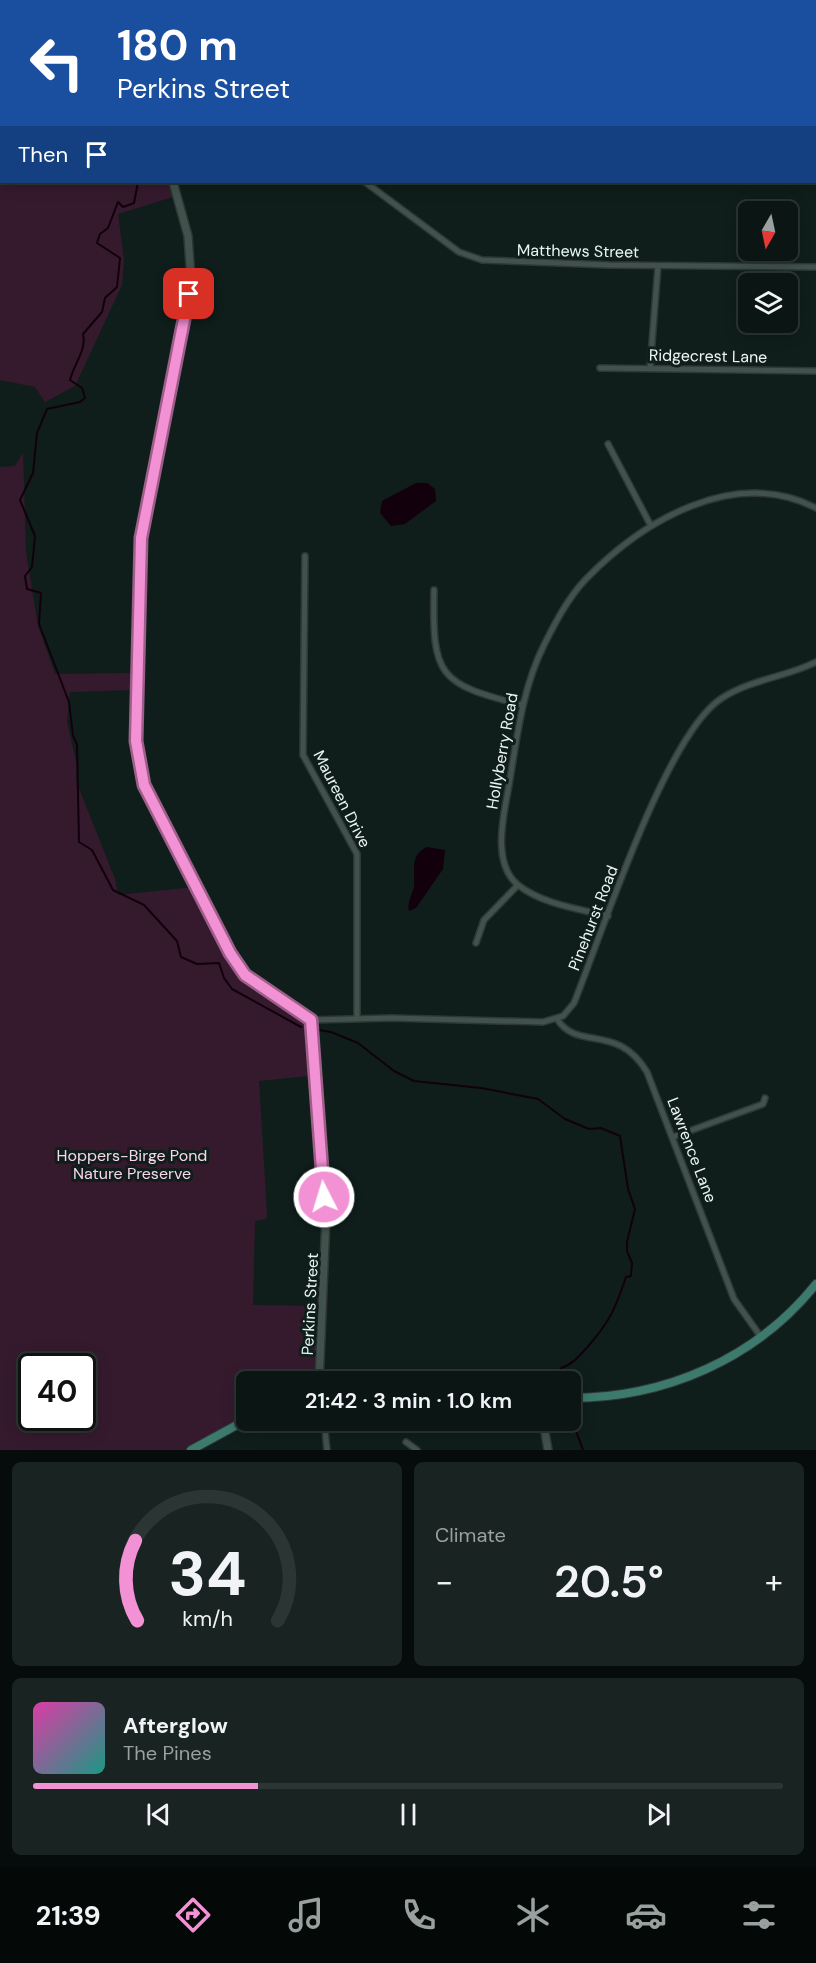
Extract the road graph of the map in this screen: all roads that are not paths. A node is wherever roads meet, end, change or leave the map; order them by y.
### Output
1 (173, 183) edge
2 (366, 183) edge
3 (658, 266) junction
4 (816, 267) edge
5 (600, 368) dead end
6 (650, 368) junction
7 (816, 370) edge
8 (608, 444) dead end
9 (816, 508) edge
10 (651, 526) junction
11 (305, 556) dead end
12 (434, 590) dead end
13 (816, 662) edge
14 (522, 705) junction
15 (518, 885) junction
16 (608, 916) junction
17 (476, 943) dead end
18 (357, 1018) junction
19 (557, 1019) junction
20 (311, 1020) junction
21 (765, 1098) dead end
22 (673, 1137) junction
23 (816, 1284) edge
24 (761, 1337) junction
25 (320, 1371) edge
26 (581, 1398) edge
27 (236, 1425) edge
28 (325, 1431) edge
29 (545, 1431) edge
30 (406, 1442) dead end
31 (191, 1450) edge
32 (327, 1450) edge
33 (417, 1450) edge
34 (548, 1450) edge

1 - 20 street
2 - 3 street, Matthews Street
3 - 4 street, Matthews Street
3 - 6 street
5 - 6 street, Ridgecrest Lane
6 - 7 street, Ridgecrest Lane
8 - 10 street
9 - 10 street, Hollyberry Road
10 - 14 street, Hollyberry Road
11 - 18 street, Maureen Drive
12 - 14 street
13 - 16 street, Pinehurst Road
14 - 15 street, Hollyberry Road
15 - 16 street
15 - 17 street
16 - 19 street, Pinehurst Road
18 - 19 street
18 - 20 street
19 - 22 street, Lawrence Lane
20 - 25 street, Perkins Street
21 - 22 street
22 - 24 street, Lawrence Lane
23 - 24 main road
24 - 26 main road
27 - 31 main road
28 - 32 street
29 - 34 street
30 - 33 street

